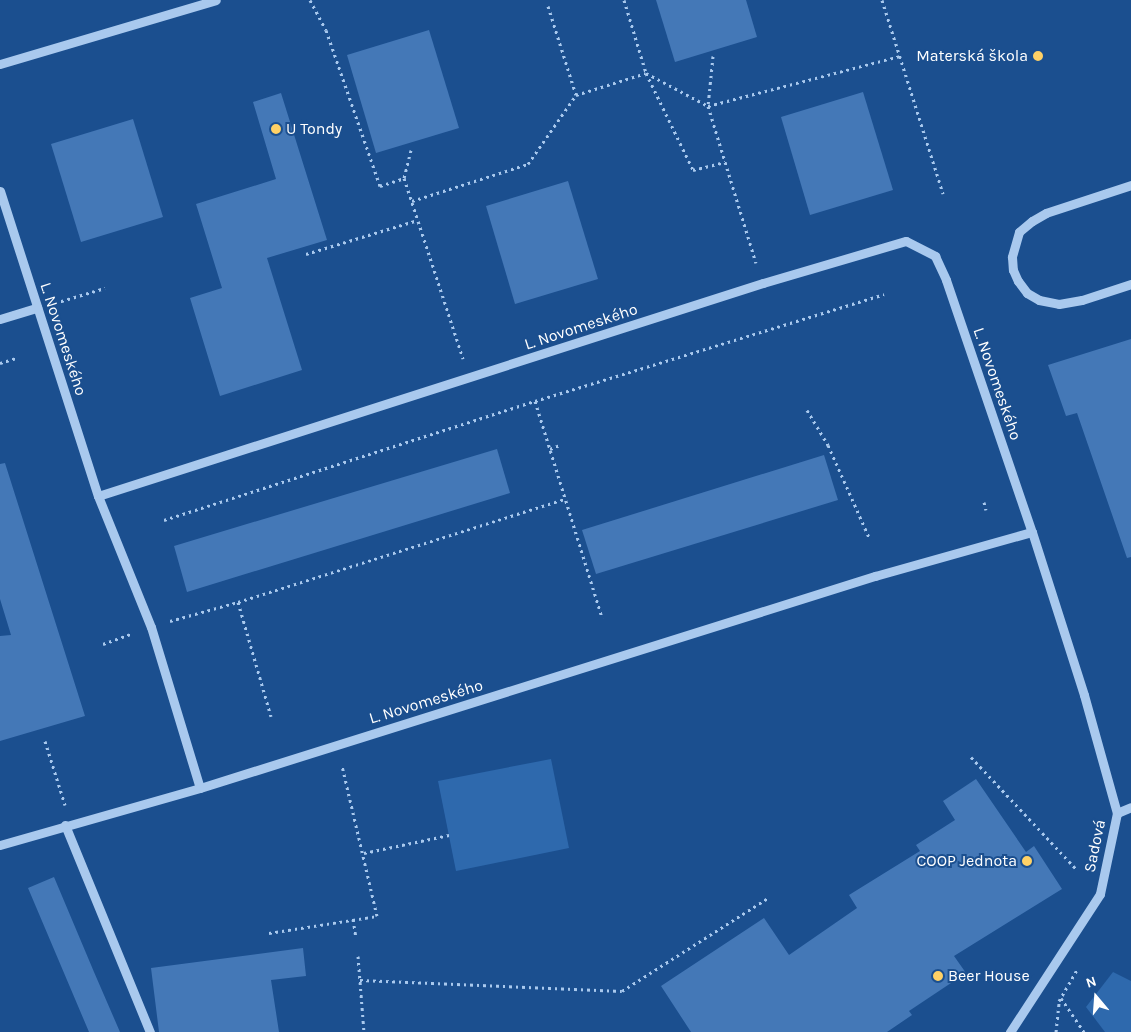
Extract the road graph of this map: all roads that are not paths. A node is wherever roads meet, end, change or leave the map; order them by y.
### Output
1 (216, 0) edge
2 (0, 64) edge
3 (1131, 185) edge
4 (0, 191) edge
5 (1131, 284) edge
6 (37, 308) junction
7 (0, 319) edge
8 (98, 496) junction
9 (1032, 532) junction
10 (200, 788) junction
11 (1131, 807) edge
12 (1117, 813) junction
13 (65, 825) junction
14 (0, 845) edge
15 (150, 1032) edge
16 (1010, 1032) edge

1 - 2 street
3 - 5 street
4 - 6 street, L. Novomeského
6 - 7 street
6 - 8 street, L. Novomeského
8 - 9 street, L. Novomeského
8 - 10 street, L. Novomeského
9 - 10 street, L. Novomeského
9 - 12 street, Sadová
10 - 13 street, L. Novomeského
11 - 12 street
12 - 16 street, Sadová
13 - 14 street, L. Novomeského
13 - 15 street

